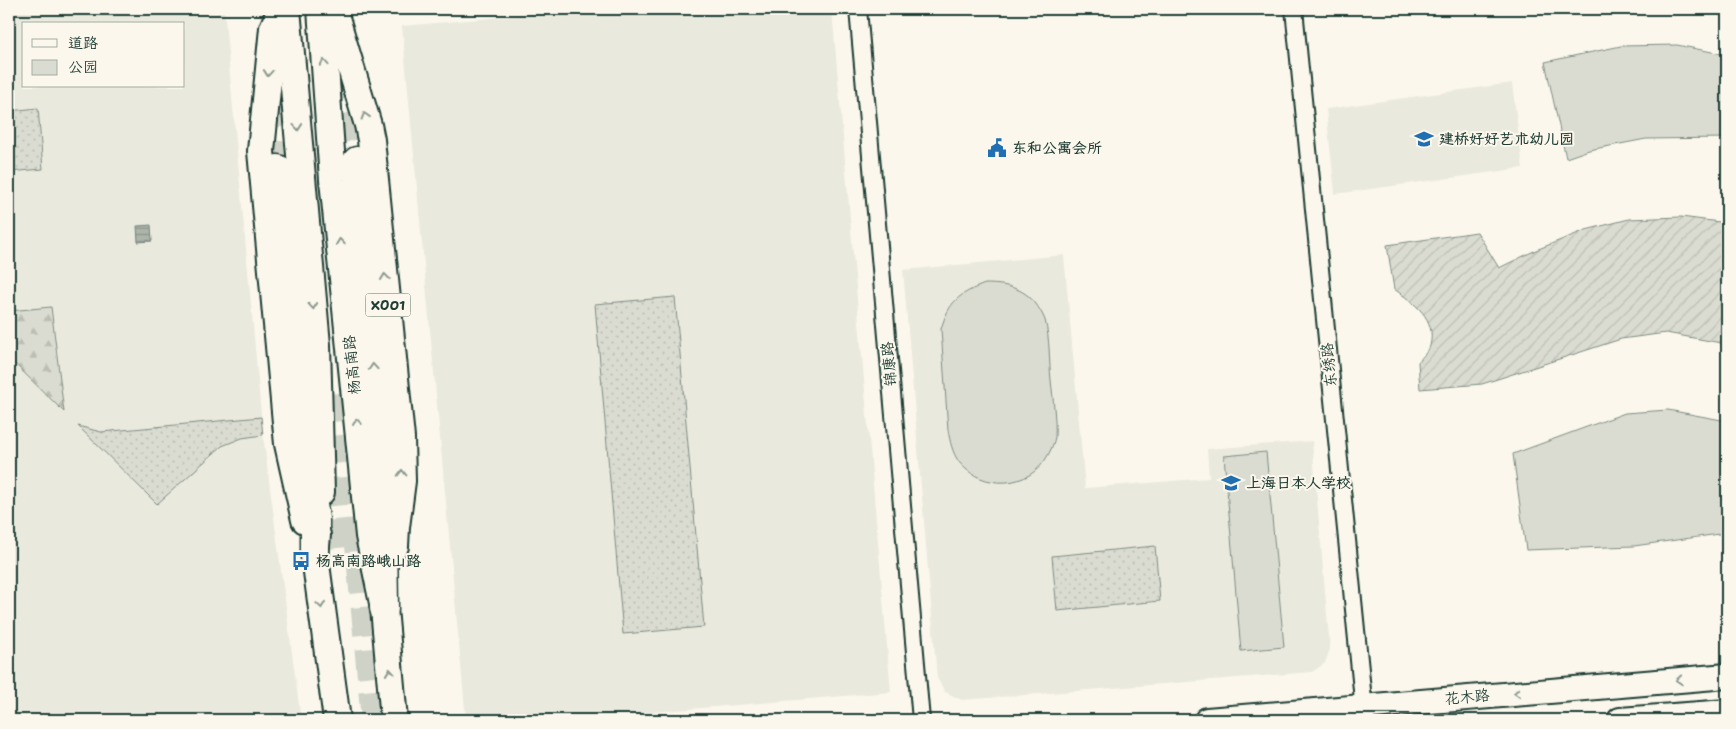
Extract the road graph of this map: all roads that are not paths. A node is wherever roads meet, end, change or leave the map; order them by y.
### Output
1 (281, 9) edge
2 (287, 9) edge
3 (321, 9) edge
4 (329, 9) edge
5 (858, 9) edge
6 (1294, 9) edge
7 (357, 161) tunnel mouth
8 (278, 169) tunnel mouth
9 (315, 557) junction
10 (384, 608) junction
11 (1727, 676) edge
12 (1727, 712) edge
13 (1364, 713) edge
14 (337, 720) edge
15 (394, 720) edge
16 (921, 720) edge
17 (1207, 720) edge
18 (1620, 720) edge

1 -> 9 main road
2 -> 9 main road
10 -> 3 main road, 杨高南路 / X001
10 -> 4 main road, X001
5 - 16 street, 锦康路
6 - 13 street, 东绣路
10 -> 7 highway
8 - 9 highway
9 -> 14 main road
15 -> 10 main road, 杨高南路 / X001
11 -> 13 main road, 花木路
12 - 18 main road
13 - 17 main road, 花木路

